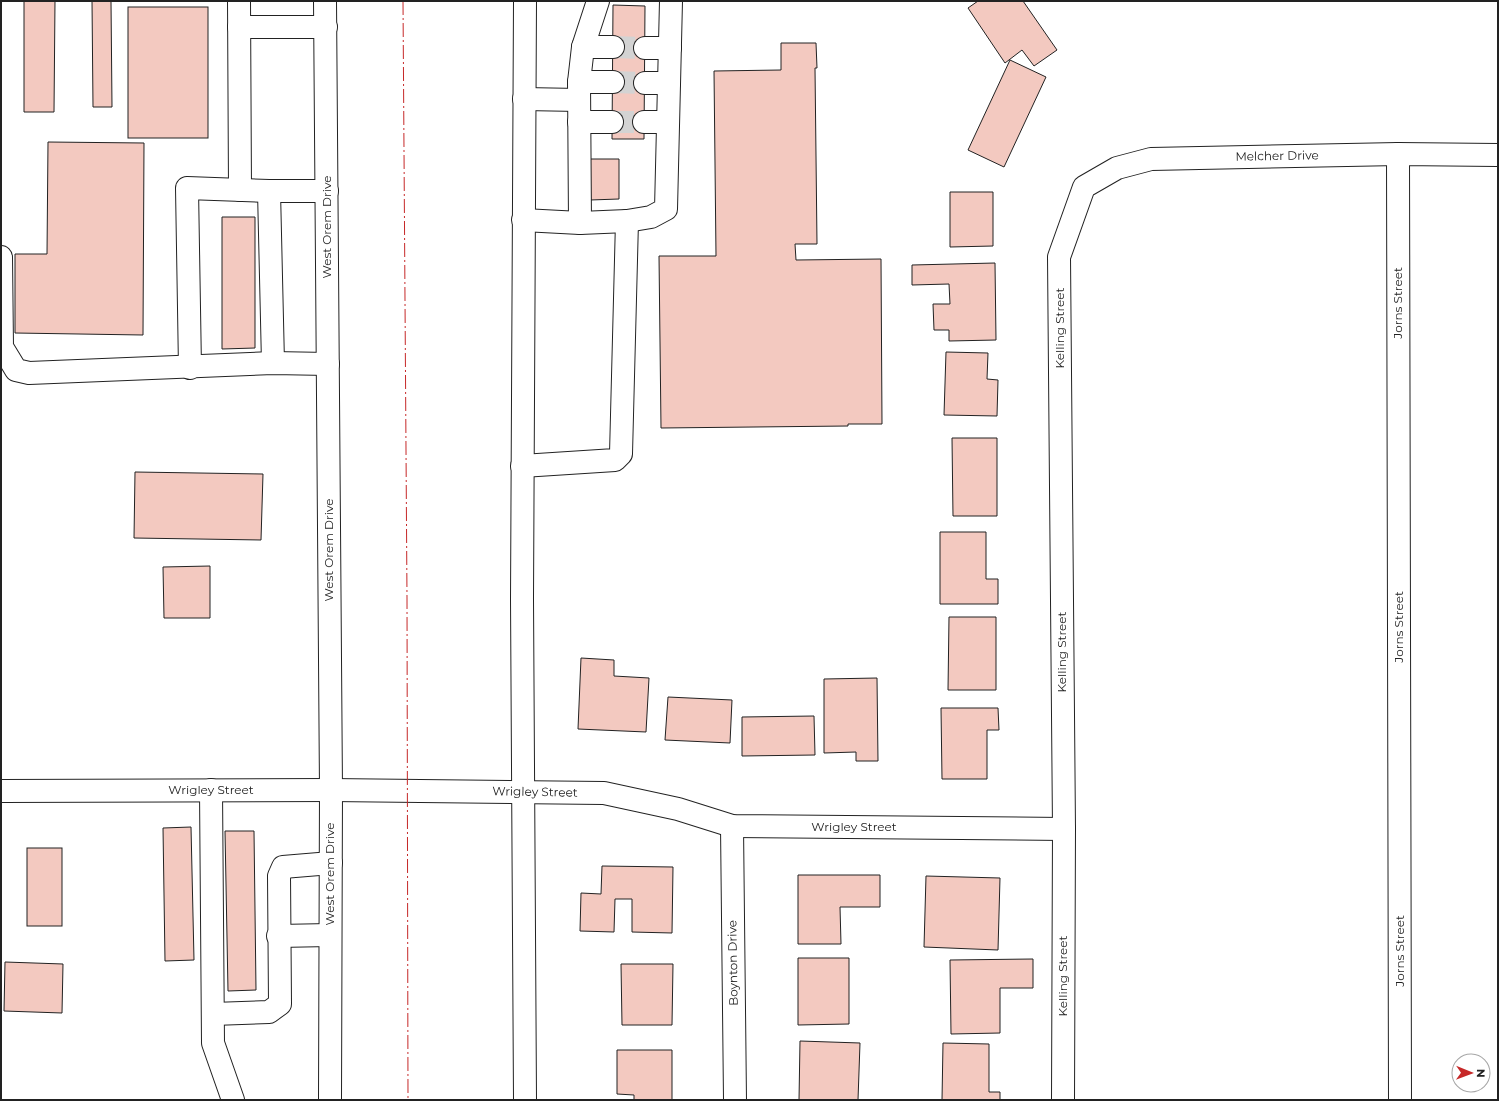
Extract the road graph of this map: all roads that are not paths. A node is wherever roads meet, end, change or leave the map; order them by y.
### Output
1 (239, 1) edge
2 (325, 1) edge
3 (525, 1) edge
4 (598, 1) edge
5 (671, 1) edge
6 (239, 27) junction
7 (326, 27) junction
8 (583, 47) junction
9 (613, 47) tunnel mouth
10 (645, 48) tunnel mouth
11 (670, 48) junction
12 (613, 82) tunnel mouth
13 (644, 83) tunnel mouth
14 (669, 83) junction
15 (579, 91) junction
16 (524, 99) junction
17 (579, 122) junction
18 (612, 122) tunnel mouth
19 (644, 122) tunnel mouth
20 (668, 122) junction
21 (1398, 154) junction
22 (1498, 155) edge
23 (240, 190) junction
24 (269, 191) junction
25 (327, 191) junction
26 (1076, 208) joint
27 (524, 220) junction
28 (627, 221) junction
29 (580, 222) junction
30 (1, 257) edge
31 (273, 364) junction
32 (328, 364) junction
33 (190, 368) junction
34 (522, 466) junction
35 (211, 790) junction
36 (330, 790) junction
37 (1, 791) edge
38 (523, 791) junction
39 (732, 826) junction
40 (1064, 829) junction
41 (331, 863) junction
42 (330, 935) junction
43 (278, 936) junction
44 (212, 1014) junction
45 (234, 1100) edge
46 (330, 1100) edge
47 (525, 1100) edge
48 (735, 1100) edge
49 (1063, 1100) edge
50 (1400, 1100) edge

1 - 6 street
2 - 7 street, West Orem Drive
3 - 16 street
4 - 8 street
5 - 11 street
6 - 7 street
6 - 23 street
7 - 25 street, West Orem Drive
8 - 9 street
8 - 15 street
10 - 11 street
11 - 14 street
12 - 15 street
13 - 14 street
14 - 20 street
15 - 16 street
15 - 17 street
16 - 27 street
17 - 18 street
17 - 29 street
19 - 20 street
20 - 28 street
21 - 22 street, Melcher Drive
21 - 26 street, Melcher Drive
21 - 50 street, Jorns Street
23 - 24 street
23 - 33 street
24 - 25 street
24 - 31 street
25 - 32 street, West Orem Drive
26 - 40 street, Kelling Street
27 - 29 street
27 - 34 street
28 - 29 street
28 - 34 street
30 - 33 street
31 - 32 street
31 - 33 street
32 - 36 street, West Orem Drive
34 - 38 street
35 - 36 street, Wrigley Street
35 - 37 street, Wrigley Street
35 - 44 street
36 - 38 street, Wrigley Street
36 - 41 street, West Orem Drive
38 - 39 street, Wrigley Street
38 - 47 street
39 - 40 street, Wrigley Street
39 - 48 street, Boynton Drive
40 - 49 street, Kelling Street
41 - 42 street, West Orem Drive
41 - 43 street
42 - 43 street
42 - 46 street, West Orem Drive
43 - 44 street
44 - 45 street

